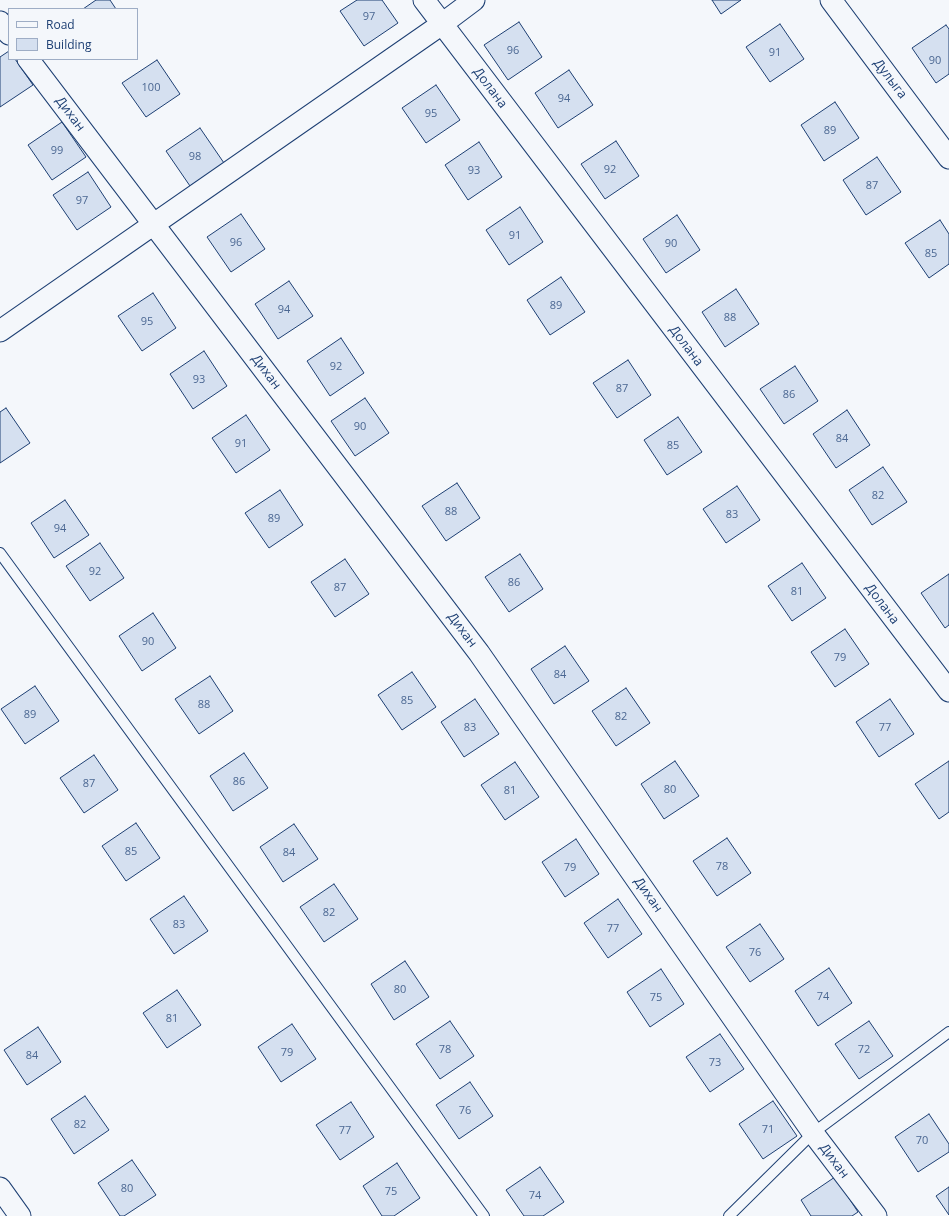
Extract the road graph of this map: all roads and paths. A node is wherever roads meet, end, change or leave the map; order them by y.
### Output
1 (424, 0) edge
2 (474, 0) edge
3 (830, 0) edge
4 (0, 22) edge
5 (442, 24) junction
6 (8, 33) edge
7 (29, 60) edge
8 (949, 158) edge
9 (154, 225) junction
10 (0, 331) edge
11 (0, 553) edge
12 (949, 691) edge
13 (949, 1032) edge
14 (813, 1133) junction
15 (0, 1188) edge
16 (20, 1216) edge
17 (484, 1216) edge
18 (730, 1216) edge
19 (876, 1216) edge

1 - 5 street, Долана
2 - 5 street
3 - 8 street, Дулыга
4 - 6 street
5 - 9 street
5 - 12 street, Долана
7 - 9 street, Дихан
9 - 10 street
9 - 14 street, Дихан
11 - 17 lane
13 - 14 lane
14 - 18 lane
14 - 19 street, Дихан
15 - 16 street

